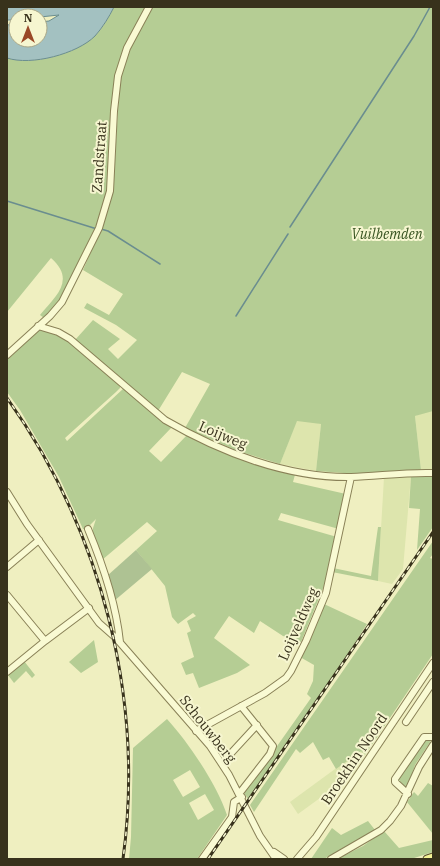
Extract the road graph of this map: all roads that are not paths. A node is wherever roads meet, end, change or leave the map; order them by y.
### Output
1 (149, 7) edge
2 (38, 326) junction
3 (7, 354) edge
4 (433, 472) edge
5 (351, 477) junction
6 (7, 492) edge
7 (88, 529) dead end
8 (39, 540) junction
9 (7, 567) edge
10 (7, 595) edge
11 (89, 608) junction
12 (45, 640) junction
13 (120, 642) junction
14 (433, 663) edge
15 (7, 672) edge
16 (433, 682) edge
17 (413, 693) junction
18 (421, 699) junction
19 (241, 706) junction
20 (406, 722) dead end
21 (257, 725) junction
22 (196, 731) junction
23 (433, 737) edge
24 (433, 745) edge
25 (222, 763) junction
26 (408, 794) junction
27 (240, 796) junction
28 (316, 837) junction
29 (264, 841) junction
30 (433, 857) edge
31 (202, 859) edge
32 (276, 859) edge
33 (284, 859) edge
34 (297, 859) edge
35 (304, 859) edge
36 (331, 859) edge
37 (426, 859) edge

1 - 2 street, Zandstraat
2 - 3 street, Zandstraat
2 - 5 street, Loijweg
4 - 5 street, Loijweg
5 - 19 street, Loijveldweg
6 - 8 street, Schouwberg
7 - 13 street
8 - 9 street
8 - 11 street, Schouwberg
10 - 12 street
11 - 12 street
11 - 13 street, Schouwberg
12 - 15 street
13 - 22 street, Schouwberg
14 - 17 street, Broekhin Noord
16 - 18 street, Broekhin Noord
17 - 18 street
17 - 28 street, Broekhin Noord
18 - 20 street, Broekhin Noord
19 - 21 street
19 - 22 street, Loijveldweg
21 - 25 street
21 - 27 street
22 - 25 street, Schouwberg
23 - 26 street
24 - 26 street
25 - 27 street, Schouwberg
26 - 36 street
27 - 29 street, Schouwberg
27 - 31 street
28 - 34 street, Broekhin Noord
28 - 35 street, Broekhin Noord
29 - 32 street, Schouwberg
29 - 33 street, Schouwberg
30 - 37 main road

